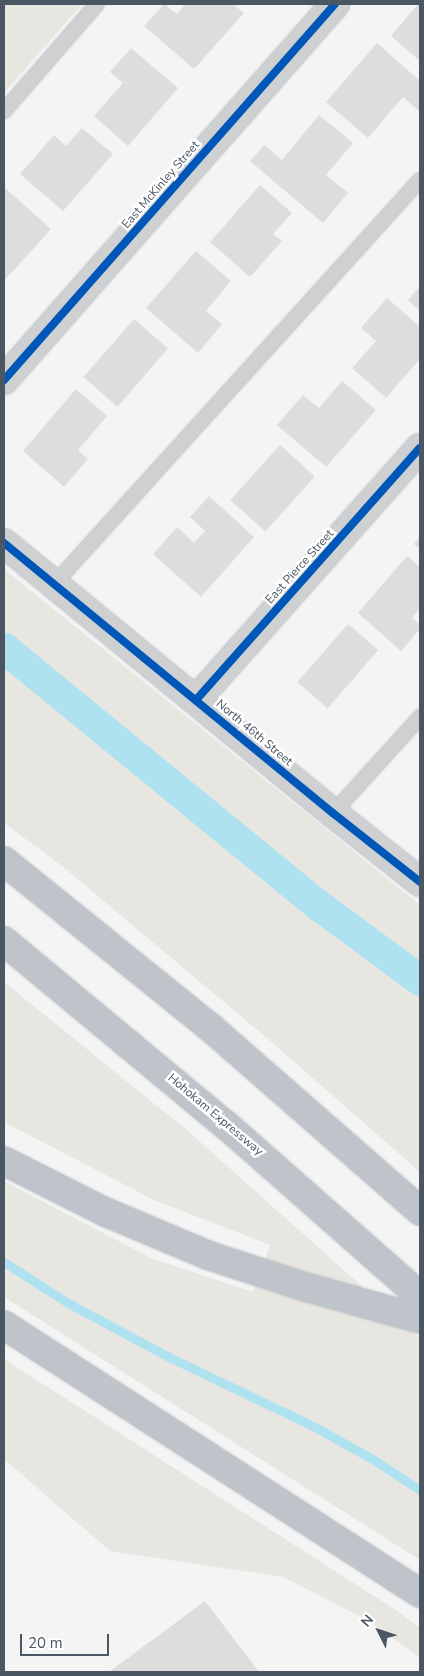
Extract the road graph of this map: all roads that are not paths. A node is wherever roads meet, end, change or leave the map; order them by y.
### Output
1 (97, 4) edge
2 (335, 4) edge
3 (4, 111) edge
4 (420, 180) edge
5 (4, 380) edge
6 (420, 448) edge
7 (4, 543) edge
8 (54, 584) junction
9 (196, 700) junction
10 (420, 717) edge
11 (332, 813) junction
12 (4, 861) edge
13 (420, 882) edge
14 (4, 941) edge
15 (4, 1161) edge
16 (420, 1211) edge
17 (420, 1296) edge
18 (420, 1319) edge
19 (4, 1325) edge
20 (419, 1592) edge

1 - 3 lane
2 - 5 street, East McKinley Street
4 - 8 lane
6 - 9 street, East Pierce Street
7 - 8 street, North 46th Street
8 - 9 street, North 46th Street
9 - 11 street, North 46th Street
10 - 11 lane
11 - 13 street, North 46th Street
12 - 16 highway
14 - 17 highway, Hohokam Expressway
15 - 18 highway
19 - 20 highway

